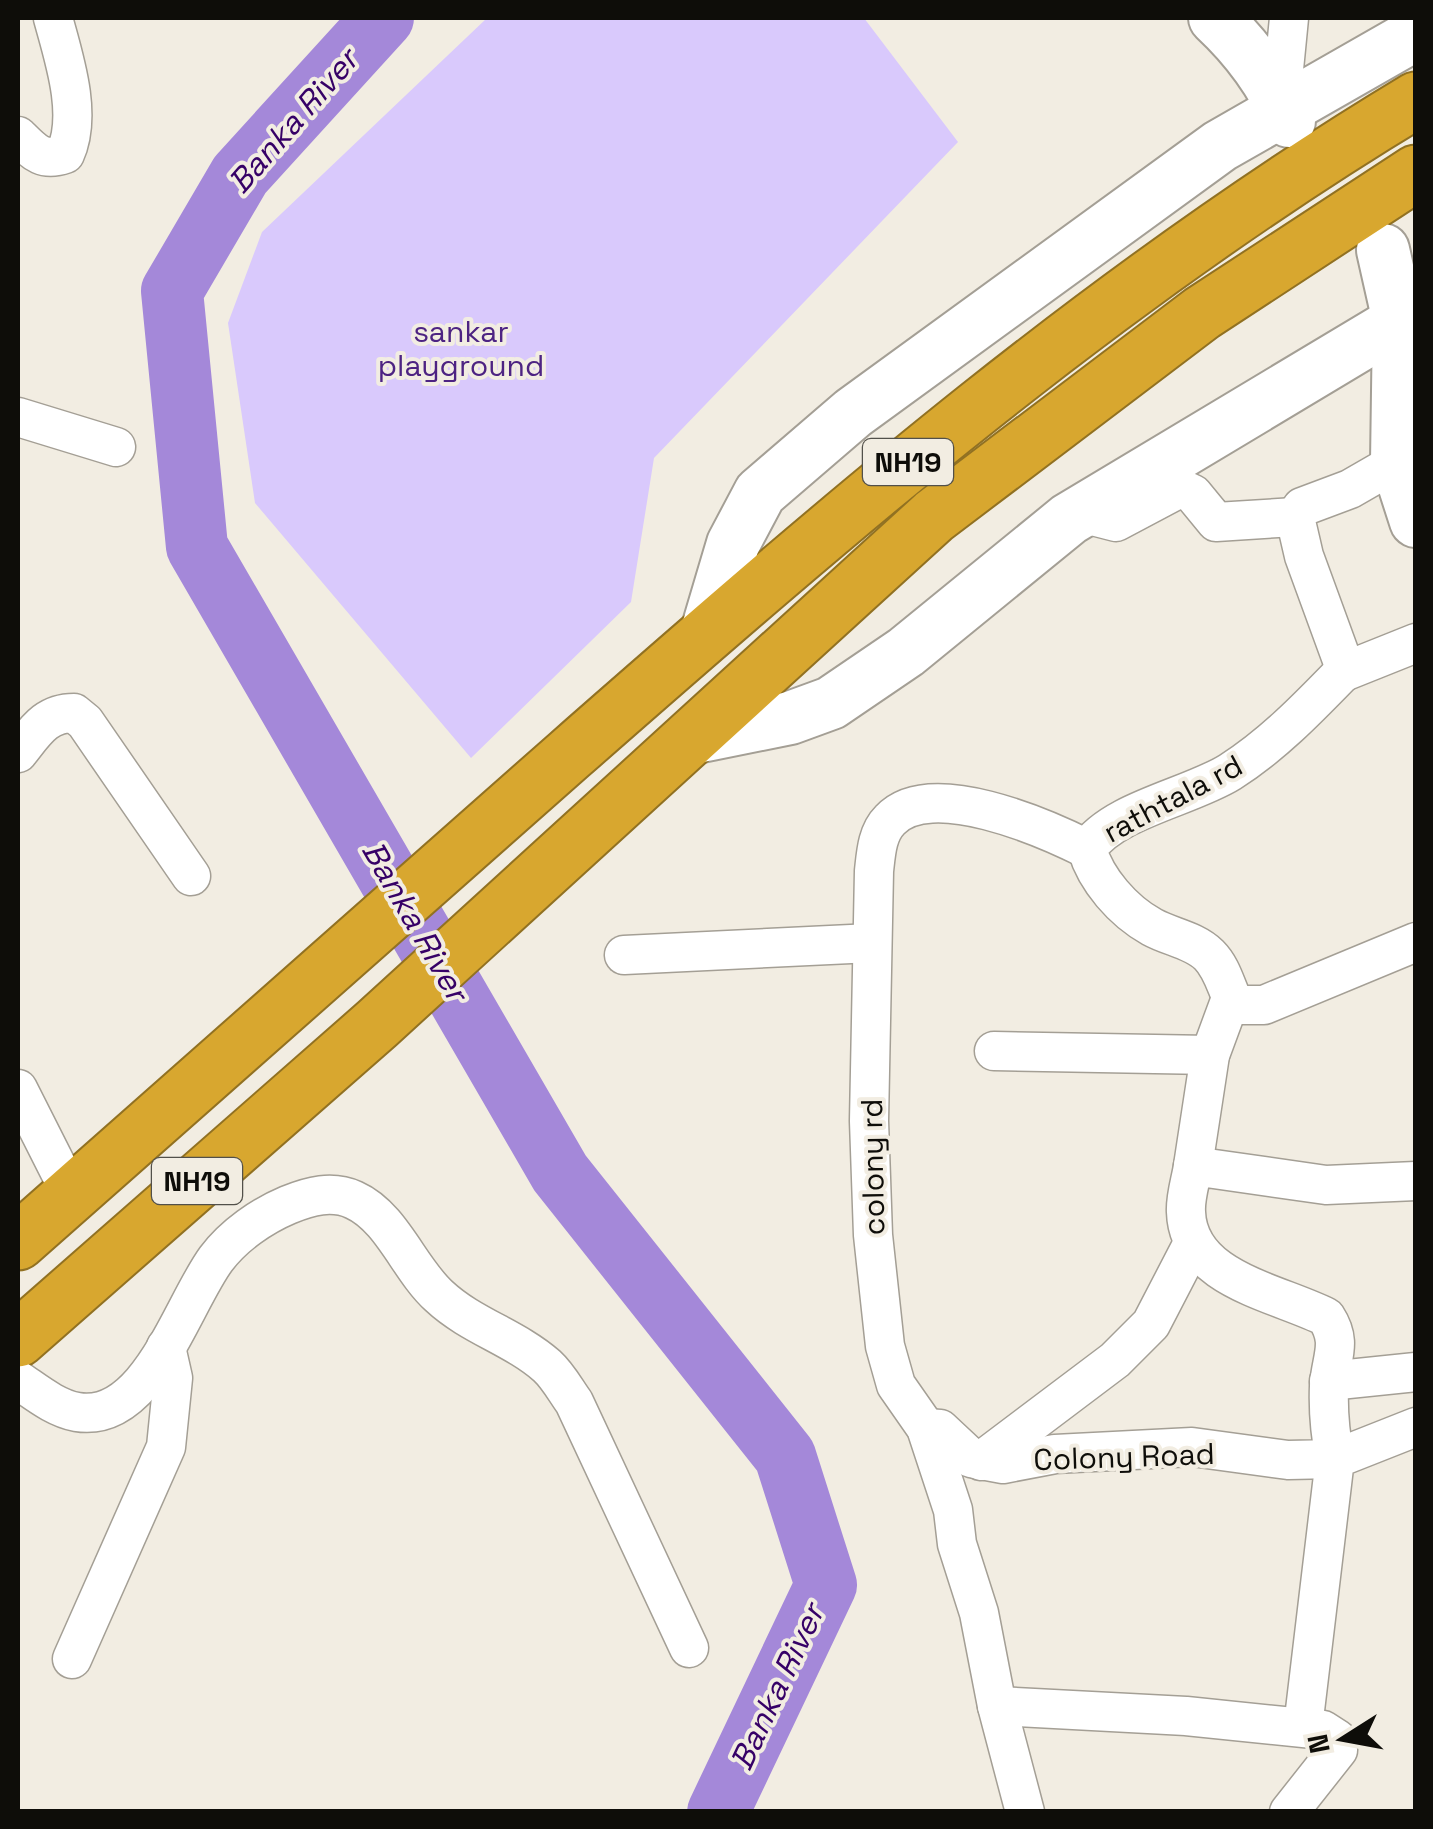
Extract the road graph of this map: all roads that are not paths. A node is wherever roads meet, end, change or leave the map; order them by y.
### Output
1 (54, 18) edge
2 (1215, 18) edge
3 (1289, 18) edge
4 (1416, 34) edge
5 (1416, 100) edge
6 (1285, 110) junction
7 (18, 136) edge
8 (1416, 173) edge
9 (1383, 250) dead end
10 (1407, 316) edge
11 (18, 417) edge
12 (116, 448) dead end
13 (1406, 457) edge
14 (1081, 513) junction
15 (1295, 517) junction
16 (1416, 521) edge
17 (706, 635) junction
18 (1416, 644) edge
19 (1346, 669) junction
20 (691, 738) junction
21 (18, 753) edge
22 (1087, 849) junction
23 (191, 876) dead end
24 (1416, 942) edge
25 (872, 943) junction
26 (624, 954) dead end
27 (1232, 998) junction
28 (994, 1051) dead end
29 (1210, 1055) junction
30 (18, 1090) edge
31 (1194, 1166) junction
32 (1416, 1181) edge
33 (71, 1194) junction
34 (18, 1242) edge
35 (1193, 1243) junction
36 (18, 1338) edge
37 (166, 1346) junction
38 (1416, 1372) edge
39 (18, 1380) edge
40 (1330, 1382) junction
41 (1416, 1427) edge
42 (926, 1428) junction
43 (1335, 1458) junction
44 (981, 1461) junction
45 (689, 1648) dead end
46 (72, 1659) dead end
47 (997, 1706) junction
48 (1302, 1727) junction
49 (1026, 1812) edge
50 (1289, 1812) edge

1 - 7 street
2 - 6 street
3 - 6 street
4 - 6 street
5 - 17 highway, NH19
6 - 17 street
8 - 20 highway, NH19
9 - 10 street
10 - 13 street
10 - 14 street
11 - 12 street
13 - 15 street
13 - 16 street
14 - 15 street
14 - 20 street
15 - 19 street
17 - 33 highway, NH19
18 - 19 street
19 - 22 street, rathtala rd
20 - 36 highway, NH19
21 - 23 street
22 - 25 street, colony rd
22 - 27 street, rathtala rd
24 - 27 street
25 - 26 street
25 - 42 street, colony rd
27 - 29 street
28 - 29 street
29 - 31 street
30 - 33 street
31 - 32 street
31 - 35 street
33 - 34 highway, NH19
35 - 40 street
35 - 44 street
37 - 39 street
37 - 45 street
37 - 46 street
38 - 40 street
40 - 43 street
41 - 43 street, Colony Road
42 - 44 street
42 - 47 street, colony rd
43 - 44 street, Colony Road
43 - 48 street
47 - 48 street
47 - 49 street, colony rd
48 - 50 street

